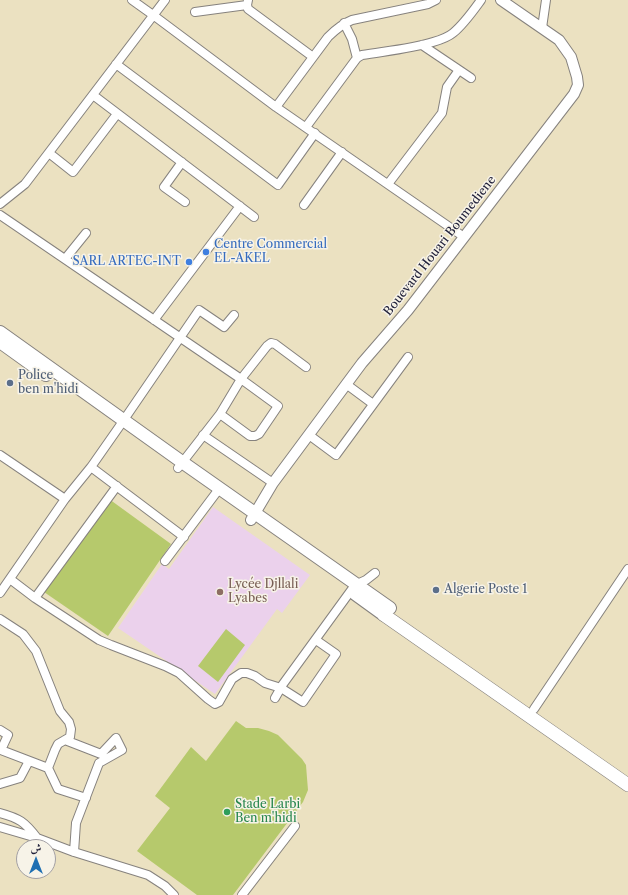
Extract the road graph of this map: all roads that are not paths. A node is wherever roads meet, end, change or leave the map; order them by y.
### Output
1 (132, 0) edge
2 (165, 0) edge
3 (436, 0) edge
4 (481, 0) edge
5 (501, 0) edge
6 (546, 0) edge
7 (247, 3) edge
8 (195, 12) dead end
9 (153, 15) junction
10 (344, 23) junction
11 (542, 28) junction
12 (422, 45) junction
13 (313, 57) junction
14 (358, 58) junction
15 (116, 64) junction
16 (459, 70) junction
17 (471, 78) dead end
18 (92, 95) junction
19 (276, 106) junction
20 (117, 114) junction
21 (306, 127) junction
22 (315, 133) junction
23 (342, 152) junction
24 (48, 153) junction
25 (182, 162) junction
26 (388, 184) junction
27 (186, 202) dead end
28 (0, 204) edge
29 (304, 205) dead end
30 (240, 206) junction
31 (0, 215) edge
32 (254, 217) dead end
33 (86, 233) dead end
34 (464, 237) junction
35 (65, 259) junction
36 (234, 315) dead end
37 (154, 320) junction
38 (0, 332) edge
39 (180, 338) junction
40 (0, 342) edge
41 (408, 357) dead end
42 (306, 367) dead end
43 (241, 380) junction
44 (346, 384) junction
45 (373, 404) junction
46 (220, 414) junction
47 (122, 424) junction
48 (203, 434) junction
49 (309, 435) junction
50 (0, 454) edge
51 (180, 465) junction
52 (91, 467) junction
53 (273, 483) junction
54 (116, 486) junction
55 (217, 492) junction
56 (65, 499) junction
57 (254, 517) junction
58 (184, 537) junction
59 (166, 562) dead end
60 (628, 569) edge
61 (375, 573) dead end
62 (10, 580) junction
63 (353, 588) junction
64 (0, 593) edge
65 (35, 598) junction
66 (387, 612) junction
67 (0, 619) edge
68 (316, 640) junction
69 (280, 688) junction
70 (275, 698) dead end
71 (534, 708) junction
72 (0, 730) edge
73 (65, 740) junction
74 (28, 761) junction
75 (48, 768) junction
76 (628, 774) edge
77 (0, 784) edge
78 (628, 785) edge
79 (86, 798) junction
80 (0, 813) edge
81 (295, 826) dead end
82 (0, 827) edge
83 (37, 838) junction
84 (74, 852) junction
85 (174, 895) edge
86 (242, 895) edge

1 - 9 street
2 - 9 street
3 - 10 street
4 - 12 street
5 - 11 street, Bouevard Houari Boumediene
6 - 11 street
7 - 8 street
7 - 13 street
9 - 15 street
9 - 19 street
10 - 13 street
10 - 14 street
11 - 34 street, Bouevard Houari Boumediene
12 - 14 street
12 - 16 street
13 - 19 street
14 - 21 street
15 - 18 street
15 - 22 street
16 - 17 street
16 - 26 street
18 - 20 street
18 - 24 street
19 - 21 street
20 - 24 street
20 - 25 street
21 - 22 street
22 - 23 street
23 - 26 street
23 - 29 street
24 - 28 street
25 - 27 street
25 - 30 street
26 - 34 street
30 - 32 street
30 - 37 street
31 - 35 street
33 - 35 street
34 - 44 street, Bouevard Houari Boumediene
35 - 37 street
36 - 39 street
37 - 39 street
38 - 47 main road
39 - 43 street
39 - 47 street
40 - 47 main road
41 - 45 street
42 - 43 street
43 - 46 street
43 - 46 street
44 - 45 street
44 - 49 street, Bouevard Houari Boumediene
45 - 49 street
46 - 48 street
47 - 51 main road
47 - 52 street
48 - 51 street
48 - 53 street
49 - 53 street, Bouevard Houari Boumediene
50 - 56 street
51 - 55 main road
52 - 54 street
52 - 56 street
53 - 57 street, Bouevard Houari Boumediene
54 - 58 street
54 - 65 street
55 - 57 main road
55 - 58 street
56 - 62 street
57 - 63 main road
58 - 59 street
60 - 71 street
61 - 63 street
62 - 64 street
62 - 65 street
63 - 66 main road
63 - 68 street
65 - 69 street
66 - 71 highway
66 - 78 highway
67 - 73 street
68 - 69 street
68 - 69 street
69 - 70 street
71 - 76 highway
72 - 74 street
73 - 75 street
73 - 79 street
74 - 75 street
74 - 77 street
75 - 79 street
79 - 84 street
80 - 83 street
81 - 86 street
82 - 83 street
83 - 84 street
84 - 85 street

